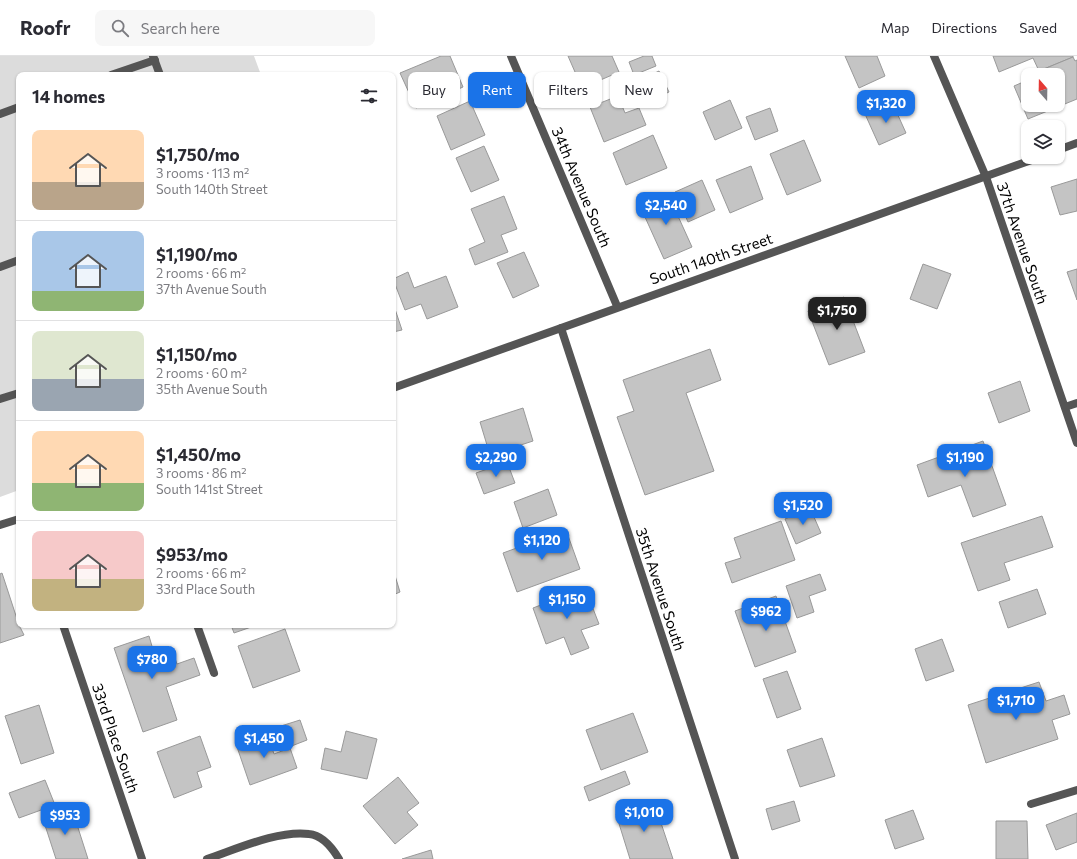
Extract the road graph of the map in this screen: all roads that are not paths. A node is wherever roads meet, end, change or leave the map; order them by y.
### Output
1 (511, 56) edge
2 (934, 56) edge
3 (154, 58) edge
4 (119, 72) edge
5 (159, 72) edge
6 (16, 108) edge
7 (0, 114) edge
8 (1077, 143) edge
9 (1065, 147) edge
10 (1021, 164) edge
11 (986, 177) junction
12 (16, 261) edge
13 (0, 267) edge
14 (617, 306) junction
15 (560, 328) junction
16 (396, 387) edge
17 (16, 394) edge
18 (0, 399) edge
19 (1077, 403) edge
20 (1064, 407) junction
21 (1077, 443) edge
22 (16, 520) edge
23 (0, 525) edge
24 (64, 628) edge
25 (198, 628) edge
26 (214, 673) dead end
27 (1077, 790) edge
28 (1031, 804) dead end
29 (142, 859) edge
30 (207, 859) edge
31 (339, 859) edge
32 (735, 859) edge

1 - 14 street, 34th Avenue South
2 - 11 street, 37th Avenue South
3 - 4 street
3 - 5 street
6 - 7 street
8 - 9 street
10 - 11 street, South 140th Street
11 - 14 street, South 140th Street
11 - 20 street, 37th Avenue South
12 - 13 street
14 - 15 street, South 140th Street
15 - 16 street, South 140th Street
15 - 32 street, 35th Avenue South
17 - 18 street
19 - 20 street
20 - 21 street, 37th Avenue South
22 - 23 street
24 - 29 street, 33rd Place South
25 - 26 street
27 - 28 street
30 - 31 street

